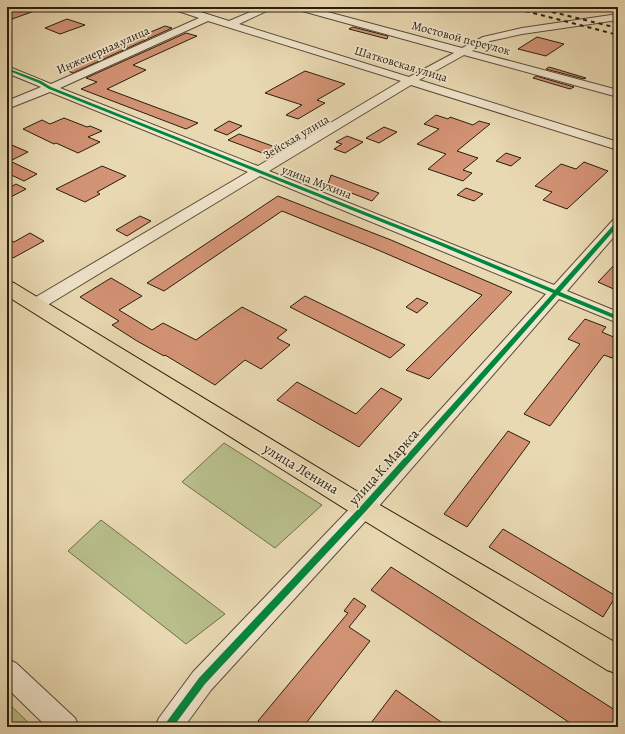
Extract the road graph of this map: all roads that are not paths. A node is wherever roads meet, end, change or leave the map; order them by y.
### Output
1 (175, 7) edge
2 (270, 7) edge
3 (298, 7) edge
4 (208, 17) junction
5 (618, 17) edge
6 (230, 24) junction
7 (464, 52) junction
8 (7, 69) edge
9 (411, 80) junction
10 (50, 88) junction
11 (618, 94) edge
12 (7, 106) edge
13 (618, 146) edge
14 (260, 172) junction
15 (618, 223) edge
16 (7, 287) edge
17 (556, 293) junction
18 (35, 305) junction
19 (618, 318) edge
20 (364, 508) junction
21 (618, 660) edge
22 (7, 671) edge
23 (66, 727) edge
24 (168, 727) edge

1 - 4 street, Шатковская улица
2 - 6 street
3 - 7 street, Мостовой переулок
4 - 6 street, Шатковская улица
4 - 10 street, Инженерная улица
5 - 7 street, Зейская улица
6 - 9 street, Шатковская улица
7 - 9 street, Зейская улица
7 - 11 street, Мостовой переулок
8 - 10 street, улица Мухина
9 - 13 street, Шатковская улица
9 - 14 street, Зейская улица
10 - 12 street, Инженерная улица
10 - 14 street, улица Мухина
14 - 17 street, улица Мухина
14 - 18 street, Зейская улица
15 - 17 street, улица К.Маркса
16 - 18 main road, улица Ленина
17 - 19 street, улица Мухина
17 - 20 street, улица К.Маркса
18 - 20 main road, улица Ленина
20 - 21 main road, улица Ленина
20 - 24 street, улица К.Маркса
22 - 23 street

